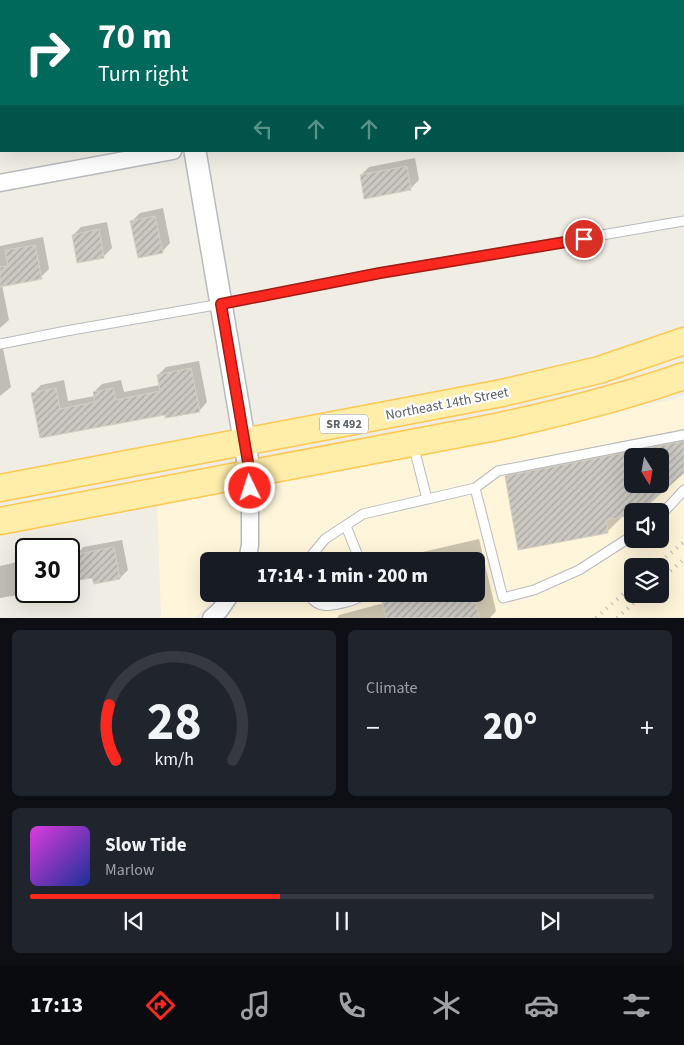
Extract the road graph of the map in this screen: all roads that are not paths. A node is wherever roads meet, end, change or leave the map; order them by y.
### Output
1 (168, 152) edge
2 (194, 152) edge
3 (0, 183) edge
4 (684, 221) edge
5 (221, 304) junction
6 (684, 342) edge
7 (0, 344) edge
8 (684, 376) edge
9 (684, 435) edge
10 (244, 443) junction
11 (413, 443) junction
12 (250, 474) junction
13 (0, 488) edge
14 (475, 488) junction
15 (684, 490) edge
16 (427, 499) junction
17 (669, 506) edge
18 (0, 521) edge
19 (346, 526) junction
20 (624, 541) edge
21 (249, 552) edge
22 (314, 552) edge
23 (356, 552) edge
24 (226, 602) edge
25 (315, 602) edge
26 (345, 602) edge
27 (211, 618) edge

1 - 3 street
2 - 5 street
4 - 5 lane
5 - 7 lane
5 - 10 street
6 - 10 main road, Northeast 14th Street / SR 492
8 - 11 main road, SR 492
9 - 14 lane
10 - 12 street
10 - 13 main road, Northeast 14th Street / SR 492
11 - 12 main road, SR 492
11 - 16 lane
12 - 18 main road, SR 492
12 - 21 street
14 - 16 lane
14 - 20 lane
15 - 17 lane
16 - 19 lane
19 - 22 lane
19 - 23 lane
24 - 27 street
25 - 26 lane

